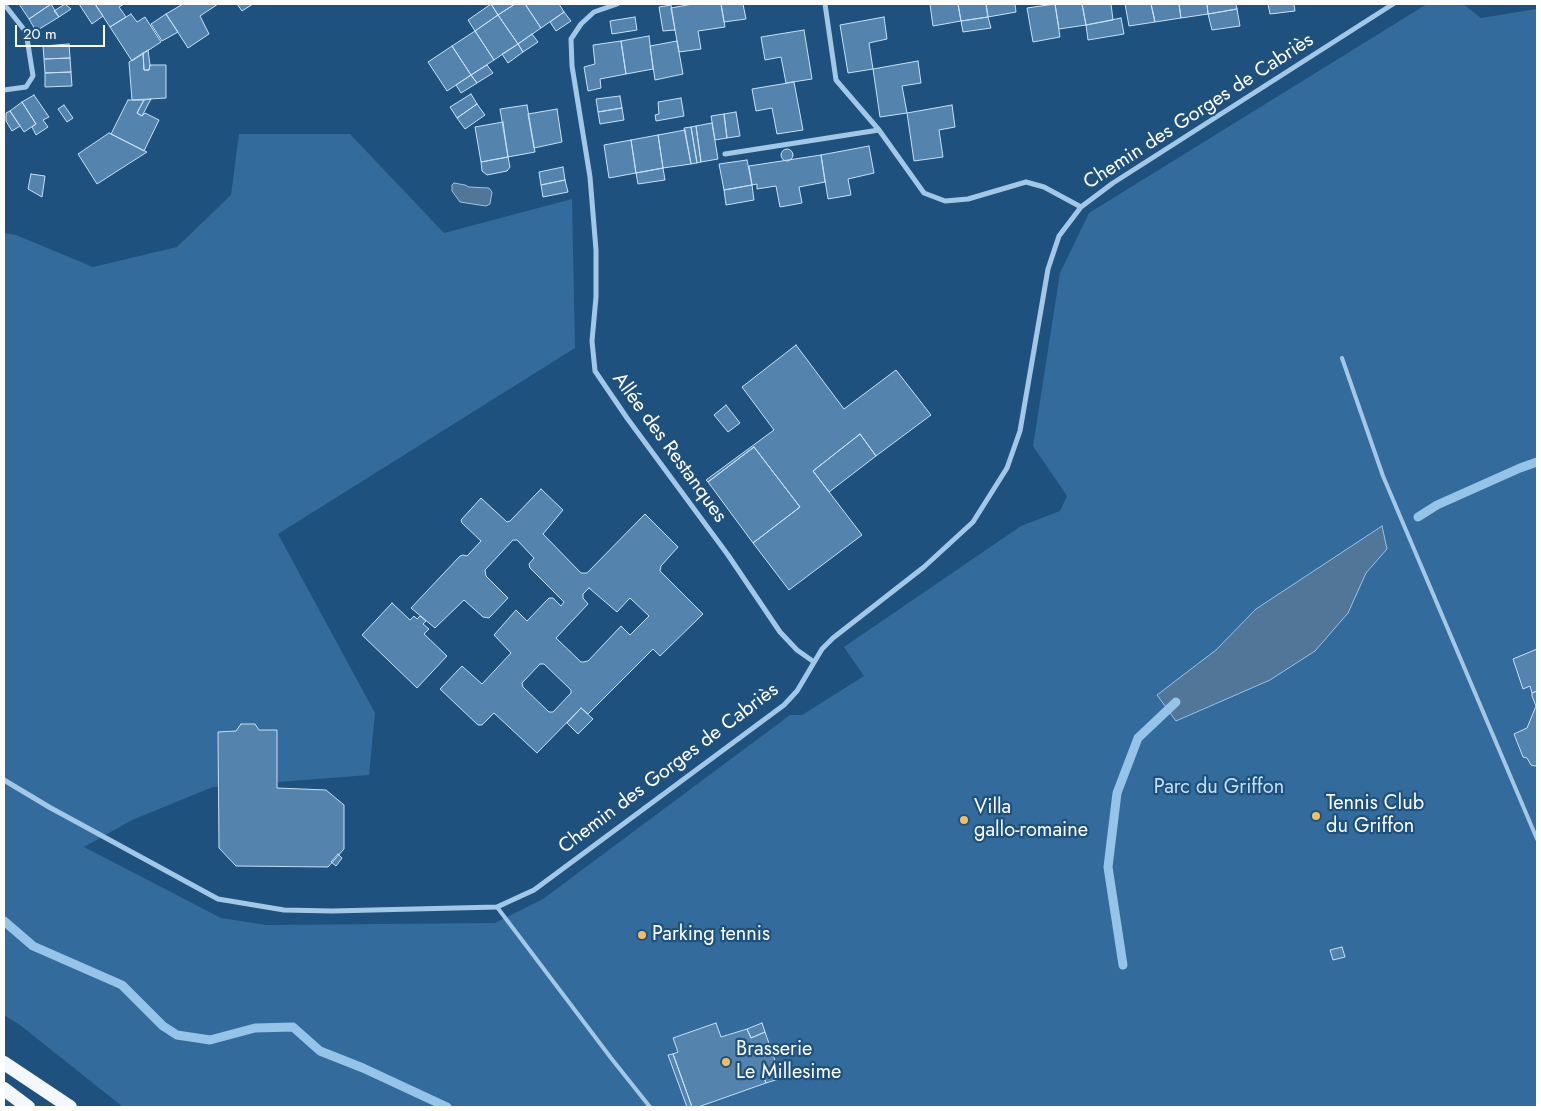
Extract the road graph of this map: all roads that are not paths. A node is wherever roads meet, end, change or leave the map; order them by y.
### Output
1 (4, 4) edge
2 (617, 4) edge
3 (825, 4) edge
4 (1393, 4) edge
5 (4, 90) edge
6 (879, 130) junction
7 (726, 154) dead end
8 (1081, 206) junction
9 (1342, 358) dead end
10 (814, 662) junction
11 (4, 780) edge
12 (1537, 839) edge
13 (497, 907) junction
14 (4, 1063) edge
15 (4, 1090) edge
16 (28, 1107) edge
17 (70, 1107) edge
18 (650, 1107) edge

1 - 5 street
2 - 10 street, Allée des Restanques
3 - 6 street
4 - 8 street, Chemin des Gorges de Cabriès
6 - 7 street
6 - 8 street
8 - 10 street, Chemin des Gorges de Cabriès
9 - 12 lane
10 - 13 street, Chemin des Gorges de Cabriès
11 - 13 street, Chemin des Gorges de Cabriès
13 - 18 lane
14 - 17 highway
15 - 16 highway

